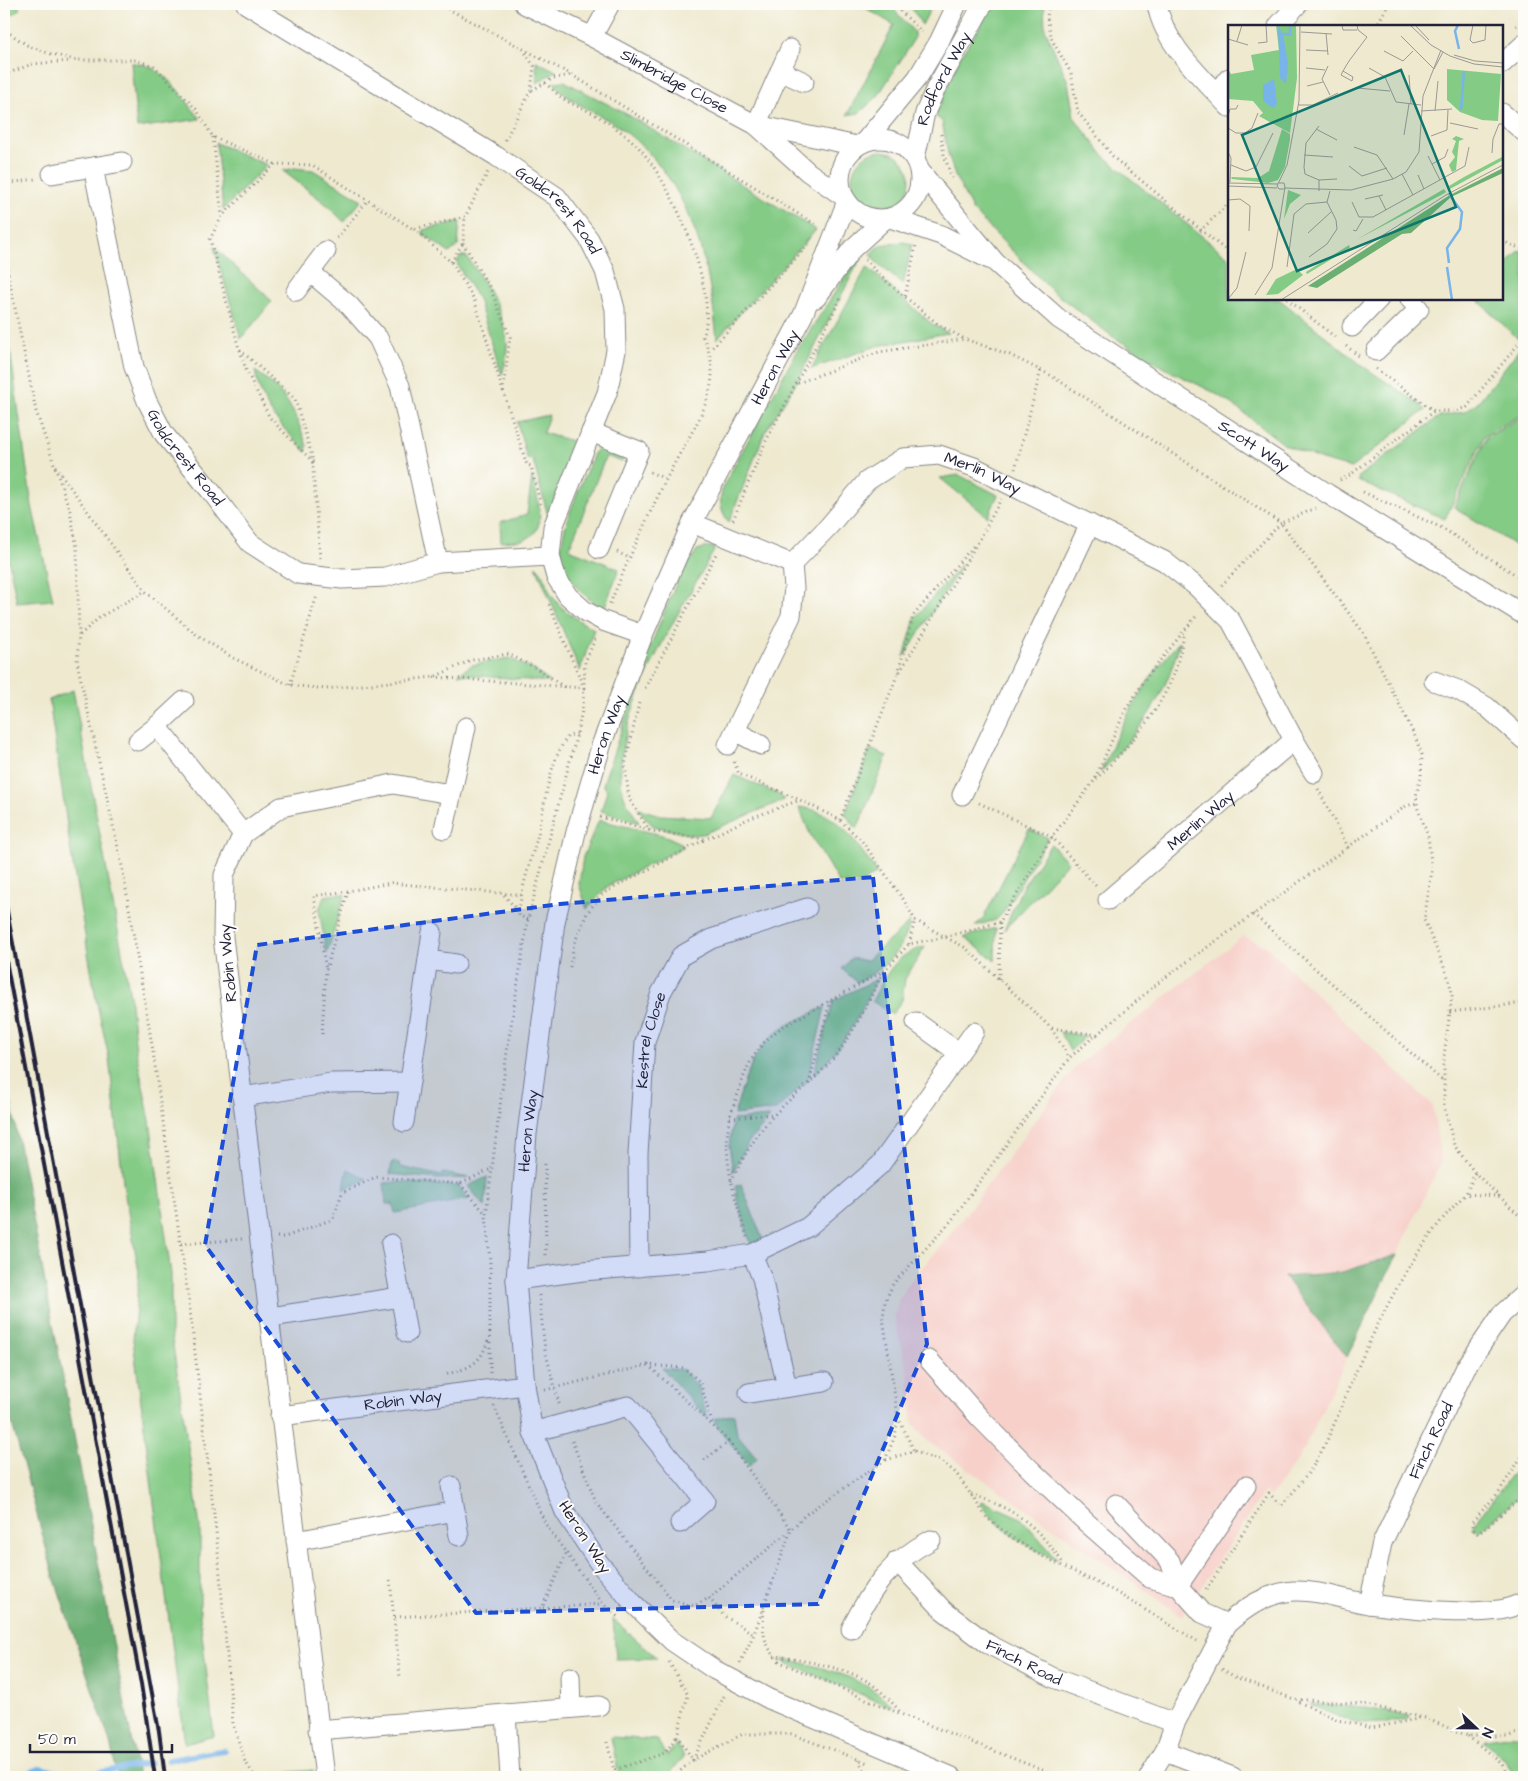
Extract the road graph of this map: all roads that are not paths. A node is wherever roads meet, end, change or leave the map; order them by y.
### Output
1 (246, 4) edge
2 (524, 4) edge
3 (610, 4) edge
4 (957, 4) edge
5 (983, 4) edge
6 (1157, 4) edge
7 (1297, 4) edge
8 (1279, 25) edge
9 (592, 37) junction
10 (1524, 44) edge
11 (790, 49) dead end
12 (1503, 63) edge
13 (780, 71) junction
14 (1228, 79) edge
15 (804, 82) dead end
16 (1216, 92) junction
17 (1228, 106) edge
18 (1503, 115) edge
19 (756, 125) junction
20 (1524, 132) edge
21 (861, 144) junction
22 (122, 162) dead end
23 (918, 165) junction
24 (93, 167) junction
25 (52, 174) road end
26 (845, 199) junction
27 (888, 219) junction
28 (326, 251) road end
29 (995, 262) junction
30 (310, 272) junction
31 (296, 291) dead end
32 (1378, 300) edge
33 (1414, 304) edge
34 (804, 315) junction
35 (1345, 337) road end
36 (1371, 356) road end
37 (591, 432) junction
38 (692, 522) junction
39 (1090, 524) junction
40 (599, 549) dead end
41 (550, 556) junction
42 (438, 562) junction
43 (792, 564) junction
44 (1524, 616) edge
45 (643, 635) junction
46 (1434, 681) dead end
47 (184, 701) dead end
48 (157, 726) junction
49 (466, 727) dead end
50 (1294, 740) junction
51 (1524, 740) edge
52 (138, 741) dead end
53 (761, 744) dead end
54 (1314, 773) road end
55 (450, 794) junction
56 (962, 795) road end
57 (444, 829) dead end
58 (243, 834) junction
59 (1108, 900) road end
60 (807, 908) dead end
61 (432, 932) dead end
62 (428, 960) junction
63 (456, 964) dead end
64 (916, 1022) dead end
65 (974, 1032) dead end
66 (959, 1053) junction
67 (410, 1082) junction
68 (242, 1097) junction
69 (404, 1122) dead end
70 (391, 1244) dead end
71 (752, 1254) junction
72 (639, 1267) junction
73 (516, 1280) junction
74 (1524, 1294) edge
75 (400, 1297) junction
76 (271, 1317) junction
77 (407, 1333) dead end
78 (929, 1360) dead end
79 (824, 1382) dead end
80 (787, 1387) junction
81 (526, 1390) junction
82 (749, 1393) dead end
83 (280, 1416) junction
84 (533, 1432) junction
85 (451, 1486) dead end
86 (1246, 1486) dead end
87 (1116, 1504) dead end
88 (455, 1511) junction
89 (680, 1523) dead end
90 (459, 1536) dead end
91 (931, 1540) dead end
92 (296, 1541) junction
93 (897, 1562) junction
94 (1178, 1586) junction
95 (1524, 1603) edge
96 (1369, 1604) junction
97 (1226, 1624) junction
98 (851, 1628) dead end
99 (570, 1677) dead end
100 (599, 1706) dead end
101 (571, 1708) junction
102 (506, 1714) junction
103 (1175, 1723) junction
104 (318, 1730) junction
105 (1165, 1751) junction
106 (325, 1777) edge
107 (510, 1777) edge
108 (952, 1777) edge
109 (1149, 1777) edge
110 (1233, 1777) edge

1 - 37 street, Goldcrest Road
2 - 9 street, Slimbridge Close
3 - 9 street
4 - 21 street, Rodford Way
5 - 23 street, Rodford Way
6 - 16 street
7 - 8 street
9 - 19 street, Slimbridge Close
10 - 12 street
11 - 13 street
13 - 15 street
13 - 19 street
14 - 16 street
16 - 17 street
18 - 20 street
19 - 21 street, Slimbridge Close
19 - 26 street, Slimbridge Close
21 - 23 street
21 - 26 street
22 - 24 street
23 - 27 street
23 - 29 street, Scott Way
24 - 25 street
24 - 42 street, Goldcrest Road
26 - 27 street
26 - 34 street, Heron Way
27 - 29 street, Scott Way
27 - 34 street, Heron Way
28 - 30 street
29 - 44 street, Scott Way
30 - 31 street
30 - 42 street
32 - 35 street
33 - 36 street
34 - 38 street, Heron Way
37 - 40 street
37 - 41 street, Goldcrest Road
38 - 43 street
38 - 45 street, Heron Way
39 - 43 street, Merlin Way
39 - 50 street, Merlin Way
39 - 56 street
41 - 42 street, Goldcrest Road
41 - 45 street, Goldcrest Road
43 - 53 street
45 - 73 street, Heron Way
46 - 51 street
47 - 48 street
48 - 52 street
48 - 58 street
49 - 55 street
50 - 54 street, Merlin Way
50 - 59 street, Merlin Way
55 - 57 street
55 - 58 street, Robin Way
58 - 68 street, Robin Way
60 - 72 street, Kestrel Close
61 - 62 street
62 - 63 street
62 - 67 street
64 - 66 street
65 - 66 street
66 - 71 street
67 - 68 street
67 - 69 street
68 - 76 street, Robin Way
70 - 75 street
71 - 72 street
71 - 80 street
72 - 73 street
73 - 81 street, Heron Way
74 - 96 street, Finch Road
75 - 76 street
75 - 77 street
76 - 83 street, Robin Way
78 - 94 street
79 - 80 street
80 - 82 street
81 - 83 street, Robin Way
81 - 84 street, Heron Way
83 - 92 street, Robin Way
84 - 89 street
84 - 108 street, Heron Way, bridge
85 - 88 street
86 - 94 street
87 - 94 street
88 - 90 street
88 - 92 street
91 - 93 street
92 - 104 street, Robin Way
93 - 98 street
93 - 103 street, Finch Road
94 - 97 street
95 - 96 street
96 - 97 street
97 - 103 street
99 - 101 street
100 - 101 street
101 - 102 street
102 - 104 street
102 - 107 street
103 - 105 street
104 - 106 street, Robin Way
105 - 109 street
105 - 110 street

